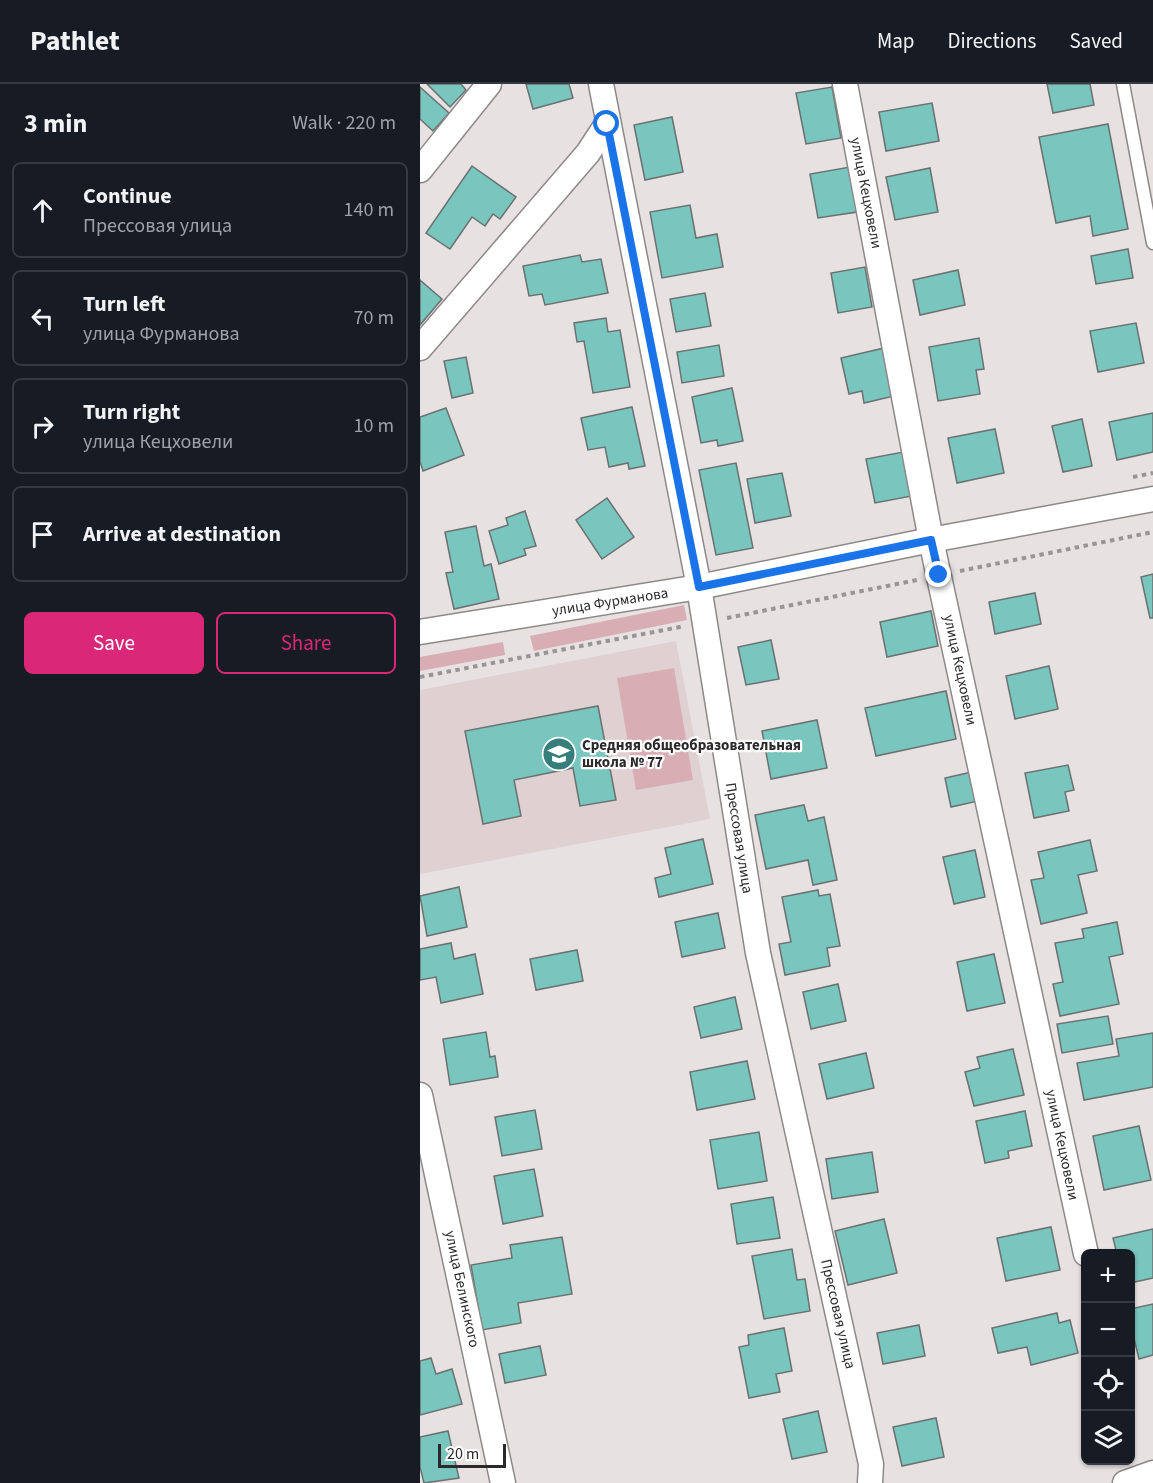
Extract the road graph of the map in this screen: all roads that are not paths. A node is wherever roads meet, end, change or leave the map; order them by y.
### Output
1 (489, 84) edge
2 (601, 84) edge
3 (845, 84) edge
4 (1123, 84) edge
5 (607, 124) junction
6 (420, 170) edge
7 (1153, 243) edge
8 (420, 348) edge
9 (1153, 500) edge
10 (931, 540) junction
11 (699, 587) junction
12 (420, 632) edge
13 (420, 1095) edge
14 (1085, 1249) edge
15 (503, 1483) edge
16 (870, 1483) edge

1 - 6 street
2 - 5 street, Прессовая улица
3 - 10 street, улица Кецховели
4 - 7 lane
5 - 8 street
5 - 11 street, Прессовая улица
9 - 10 street, улица Фурманова
10 - 11 street, улица Фурманова
10 - 14 street, улица Кецховели
11 - 12 street, улица Фурманова
11 - 16 street, Прессовая улица
13 - 15 street, улица Белинского

